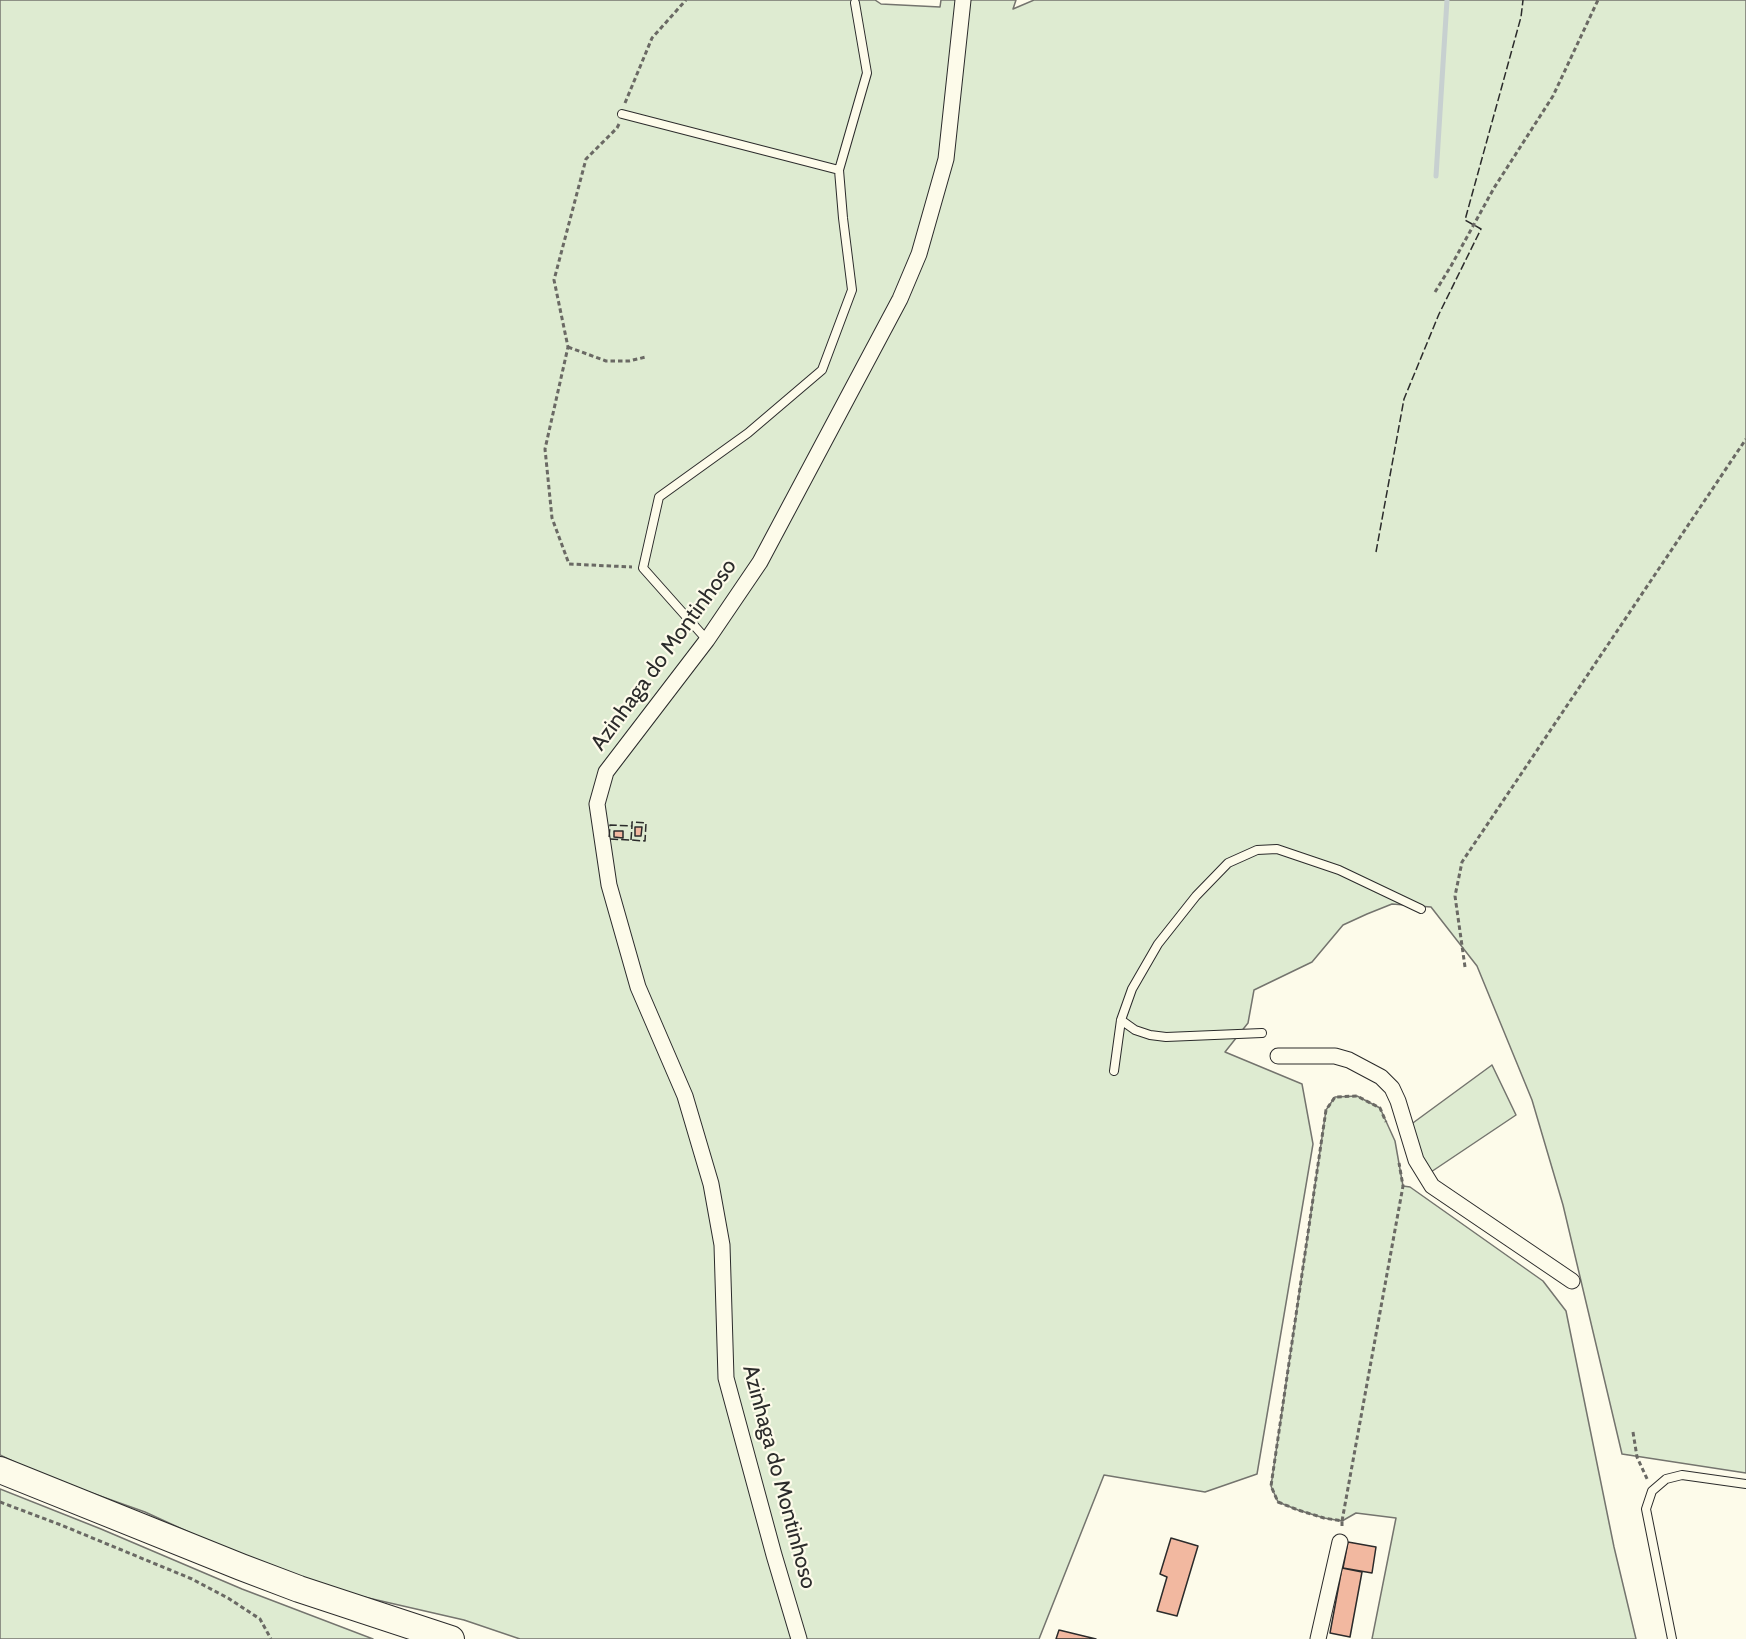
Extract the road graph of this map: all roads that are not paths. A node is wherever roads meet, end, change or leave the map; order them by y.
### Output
1 (963, 0) edge
2 (855, 3) dead end
3 (622, 114) road end
4 (839, 170) junction
5 (707, 640) junction
6 (1421, 909) dead end
7 (1121, 1020) junction
8 (1262, 1033) dead end
9 (1278, 1056) dead end
10 (1114, 1071) dead end
11 (1572, 1281) dead end
12 (0, 1470) edge
13 (1746, 1484) edge
14 (1340, 1542) road end
15 (451, 1639) edge
16 (799, 1639) edge
17 (1318, 1639) edge
18 (1672, 1639) edge

1 - 5 street, Azinhaga do Montinhoso
2 - 4 lane
3 - 4 lane
4 - 5 lane
5 - 16 street, Azinhaga do Montinhoso
6 - 7 lane
7 - 8 lane
7 - 10 lane
9 - 11 street
12 - 15 main road
13 - 18 lane
14 - 17 street

